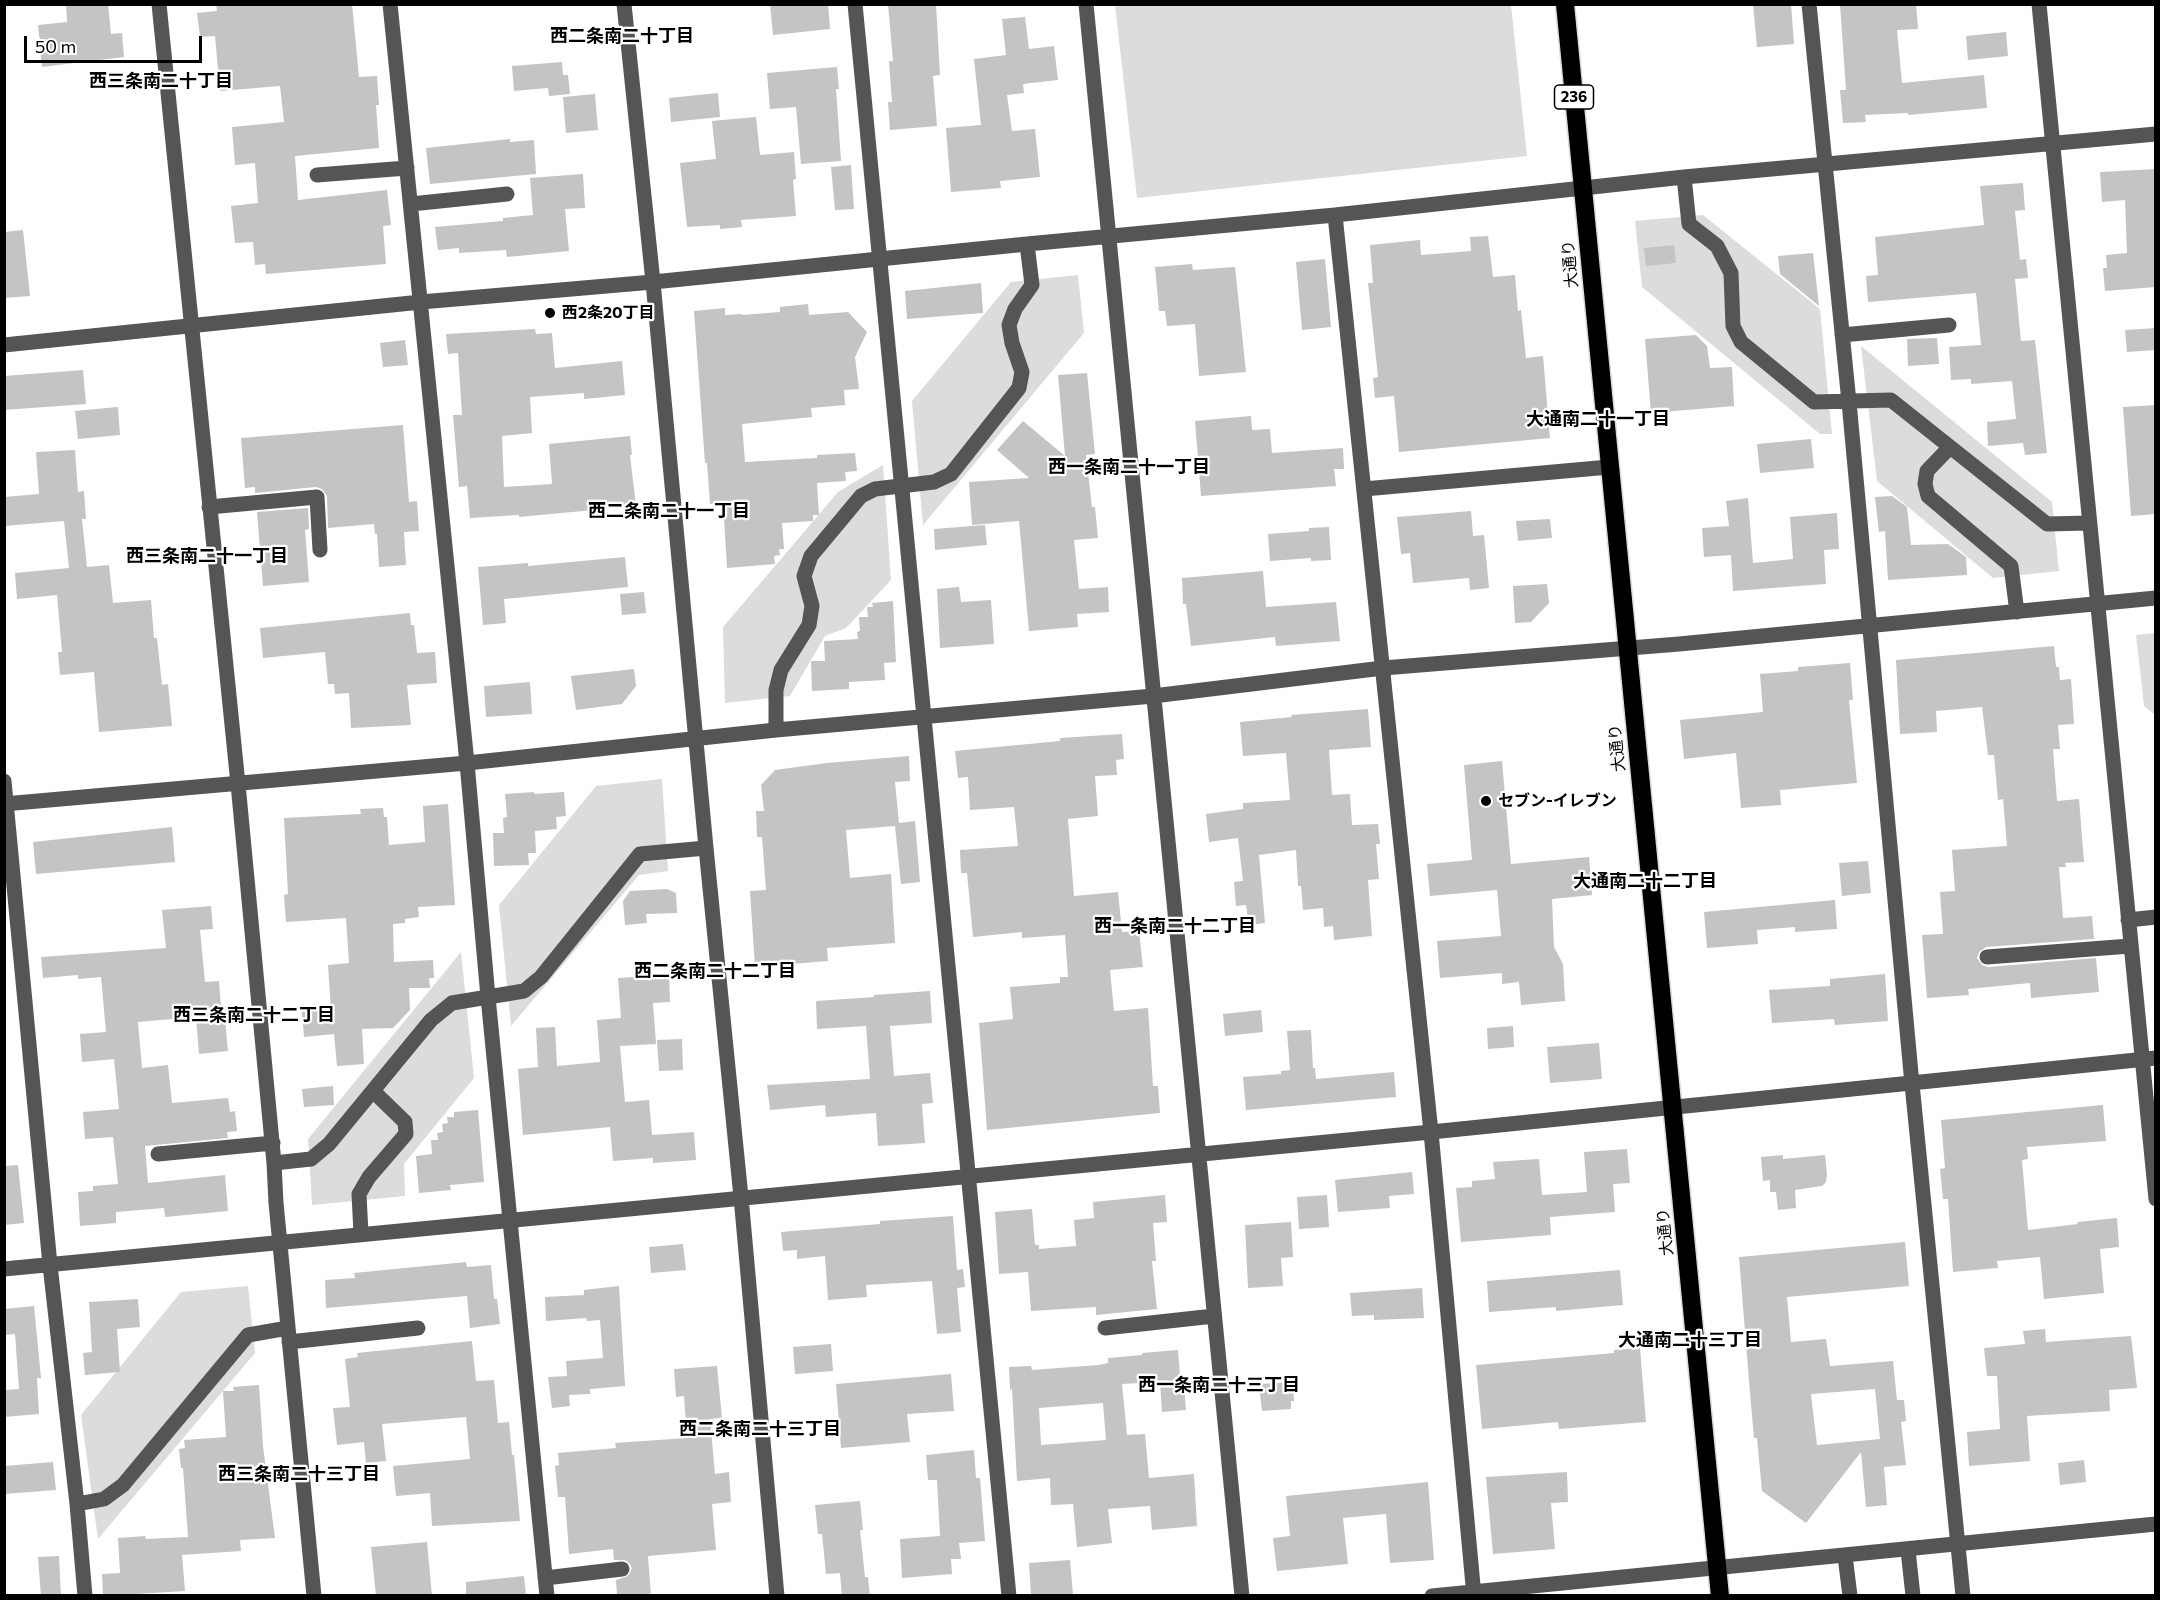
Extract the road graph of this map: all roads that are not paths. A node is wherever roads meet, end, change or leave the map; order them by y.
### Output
1 (159, 4) edge
2 (390, 4) edge
3 (624, 4) edge
4 (855, 4) edge
5 (1086, 4) edge
6 (1565, 4) edge
7 (1809, 4) edge
8 (2039, 4) edge
9 (2156, 134) edge
10 (2053, 145) junction
11 (1824, 166) junction
12 (408, 168) junction
13 (317, 175) dead end
14 (1684, 177) junction
15 (1583, 189) junction
16 (507, 194) dead end
17 (411, 204) junction
18 (1335, 215) junction
19 (1109, 236) junction
20 (1027, 244) junction
21 (880, 259) junction
22 (653, 282) junction
23 (422, 302) junction
24 (1949, 325) dead end
25 (192, 327) junction
26 (1842, 335) junction
27 (4, 345) edge
28 (1849, 402) junction
29 (1950, 447) junction
30 (1609, 467) junction
31 (901, 486) junction
32 (1364, 489) junction
33 (209, 507) junction
34 (2089, 523) junction
35 (320, 550) dead end
36 (2156, 598) edge
37 (2097, 604) junction
38 (2017, 612) junction
39 (1869, 626) junction
40 (1627, 648) junction
41 (1383, 668) junction
42 (1153, 696) junction
43 (924, 717) junction
44 (776, 730) junction
45 (696, 740) junction
46 (467, 763) junction
47 (4, 781) edge
48 (238, 784) junction
49 (6, 804) edge
50 (706, 848) junction
51 (10, 903) edge
52 (2156, 917) edge
53 (2128, 920) junction
54 (2130, 946) junction
55 (1987, 957) dead end
56 (488, 997) junction
57 (2149, 1059) edge
58 (1912, 1084) junction
59 (373, 1091) junction
60 (1672, 1109) junction
61 (1431, 1132) junction
62 (273, 1143) junction
63 (158, 1154) dead end
64 (1198, 1155) junction
65 (274, 1162) junction
66 (970, 1176) junction
67 (741, 1197) junction
68 (2156, 1199) edge
69 (510, 1221) junction
70 (361, 1234) junction
71 (279, 1242) junction
72 (51, 1265) junction
73 (4, 1269) edge
74 (1214, 1316) junction
75 (418, 1328) dead end
76 (1105, 1328) dead end
77 (289, 1335) junction
78 (77, 1504) junction
79 (2156, 1524) edge
80 (1958, 1545) junction
81 (1908, 1550) junction
82 (1845, 1556) junction
83 (1718, 1568) junction
84 (622, 1569) dead end
85 (545, 1578) junction
86 (1474, 1594) edge
87 (85, 1596) edge
88 (314, 1596) edge
89 (547, 1596) edge
90 (777, 1596) edge
91 (1010, 1596) edge
92 (1242, 1596) edge
93 (1432, 1596) edge
94 (1720, 1596) edge
95 (1850, 1596) edge
96 (1913, 1596) edge
97 (1964, 1596) edge

1 - 25 street
2 - 12 street
3 - 22 street
4 - 21 street
5 - 19 street
6 - 15 highway, 大通り / 236
7 - 11 street
8 - 10 street
9 - 10 street
10 - 11 street
10 - 34 street
11 - 14 street
11 - 26 street
12 - 13 street
12 - 17 street
14 - 15 street
14 - 28 street
15 - 18 street
15 - 30 highway, 大通り / 236
16 - 17 street
17 - 23 street
18 - 19 street
18 - 32 street
19 - 20 street
19 - 42 street
20 - 21 street
20 - 31 street
21 - 22 street
21 - 31 street
22 - 23 street
22 - 45 street
23 - 25 street
23 - 46 street
24 - 26 street
25 - 27 street
25 - 33 street
26 - 28 street
28 - 29 street
28 - 39 street
29 - 34 street
29 - 38 street
30 - 32 street
30 - 40 highway, 大通り / 236
31 - 43 street
31 - 44 street
32 - 41 street
33 - 35 street
33 - 48 street
34 - 37 street
36 - 37 street
37 - 38 street
37 - 53 street
38 - 39 street
39 - 40 street
39 - 58 street
40 - 41 street
40 - 60 highway, 大通り / 236
41 - 42 street
41 - 61 street
42 - 43 street
42 - 64 street
43 - 44 street
43 - 66 street
44 - 45 street
45 - 46 street
45 - 50 street
46 - 48 street
46 - 56 street
47 - 49 street
48 - 49 street
48 - 62 street
49 - 51 street
50 - 56 street
50 - 67 street
51 - 72 street
52 - 53 street
53 - 54 street
54 - 55 street
54 - 57 street
56 - 59 street
56 - 69 street
57 - 58 street
57 - 68 street
58 - 60 street
58 - 80 street
59 - 65 street
59 - 70 street
60 - 61 street
60 - 83 highway, 大通り / 236
61 - 64 street
61 - 86 street
62 - 63 street
62 - 65 street
64 - 66 street
64 - 74 street
65 - 71 street
66 - 67 street
66 - 91 street
67 - 69 street
67 - 90 street
69 - 70 street
69 - 85 street
70 - 71 street
71 - 72 street
71 - 77 street
72 - 73 street
72 - 78 street
74 - 76 street
74 - 92 street
75 - 77 street
77 - 78 street
77 - 88 street
78 - 87 street
79 - 80 street
80 - 81 street
80 - 97 street
81 - 82 street
81 - 96 street
82 - 83 street
82 - 95 street
83 - 86 street
83 - 94 highway, 大通り / 236
84 - 85 street
85 - 89 street
86 - 93 street

